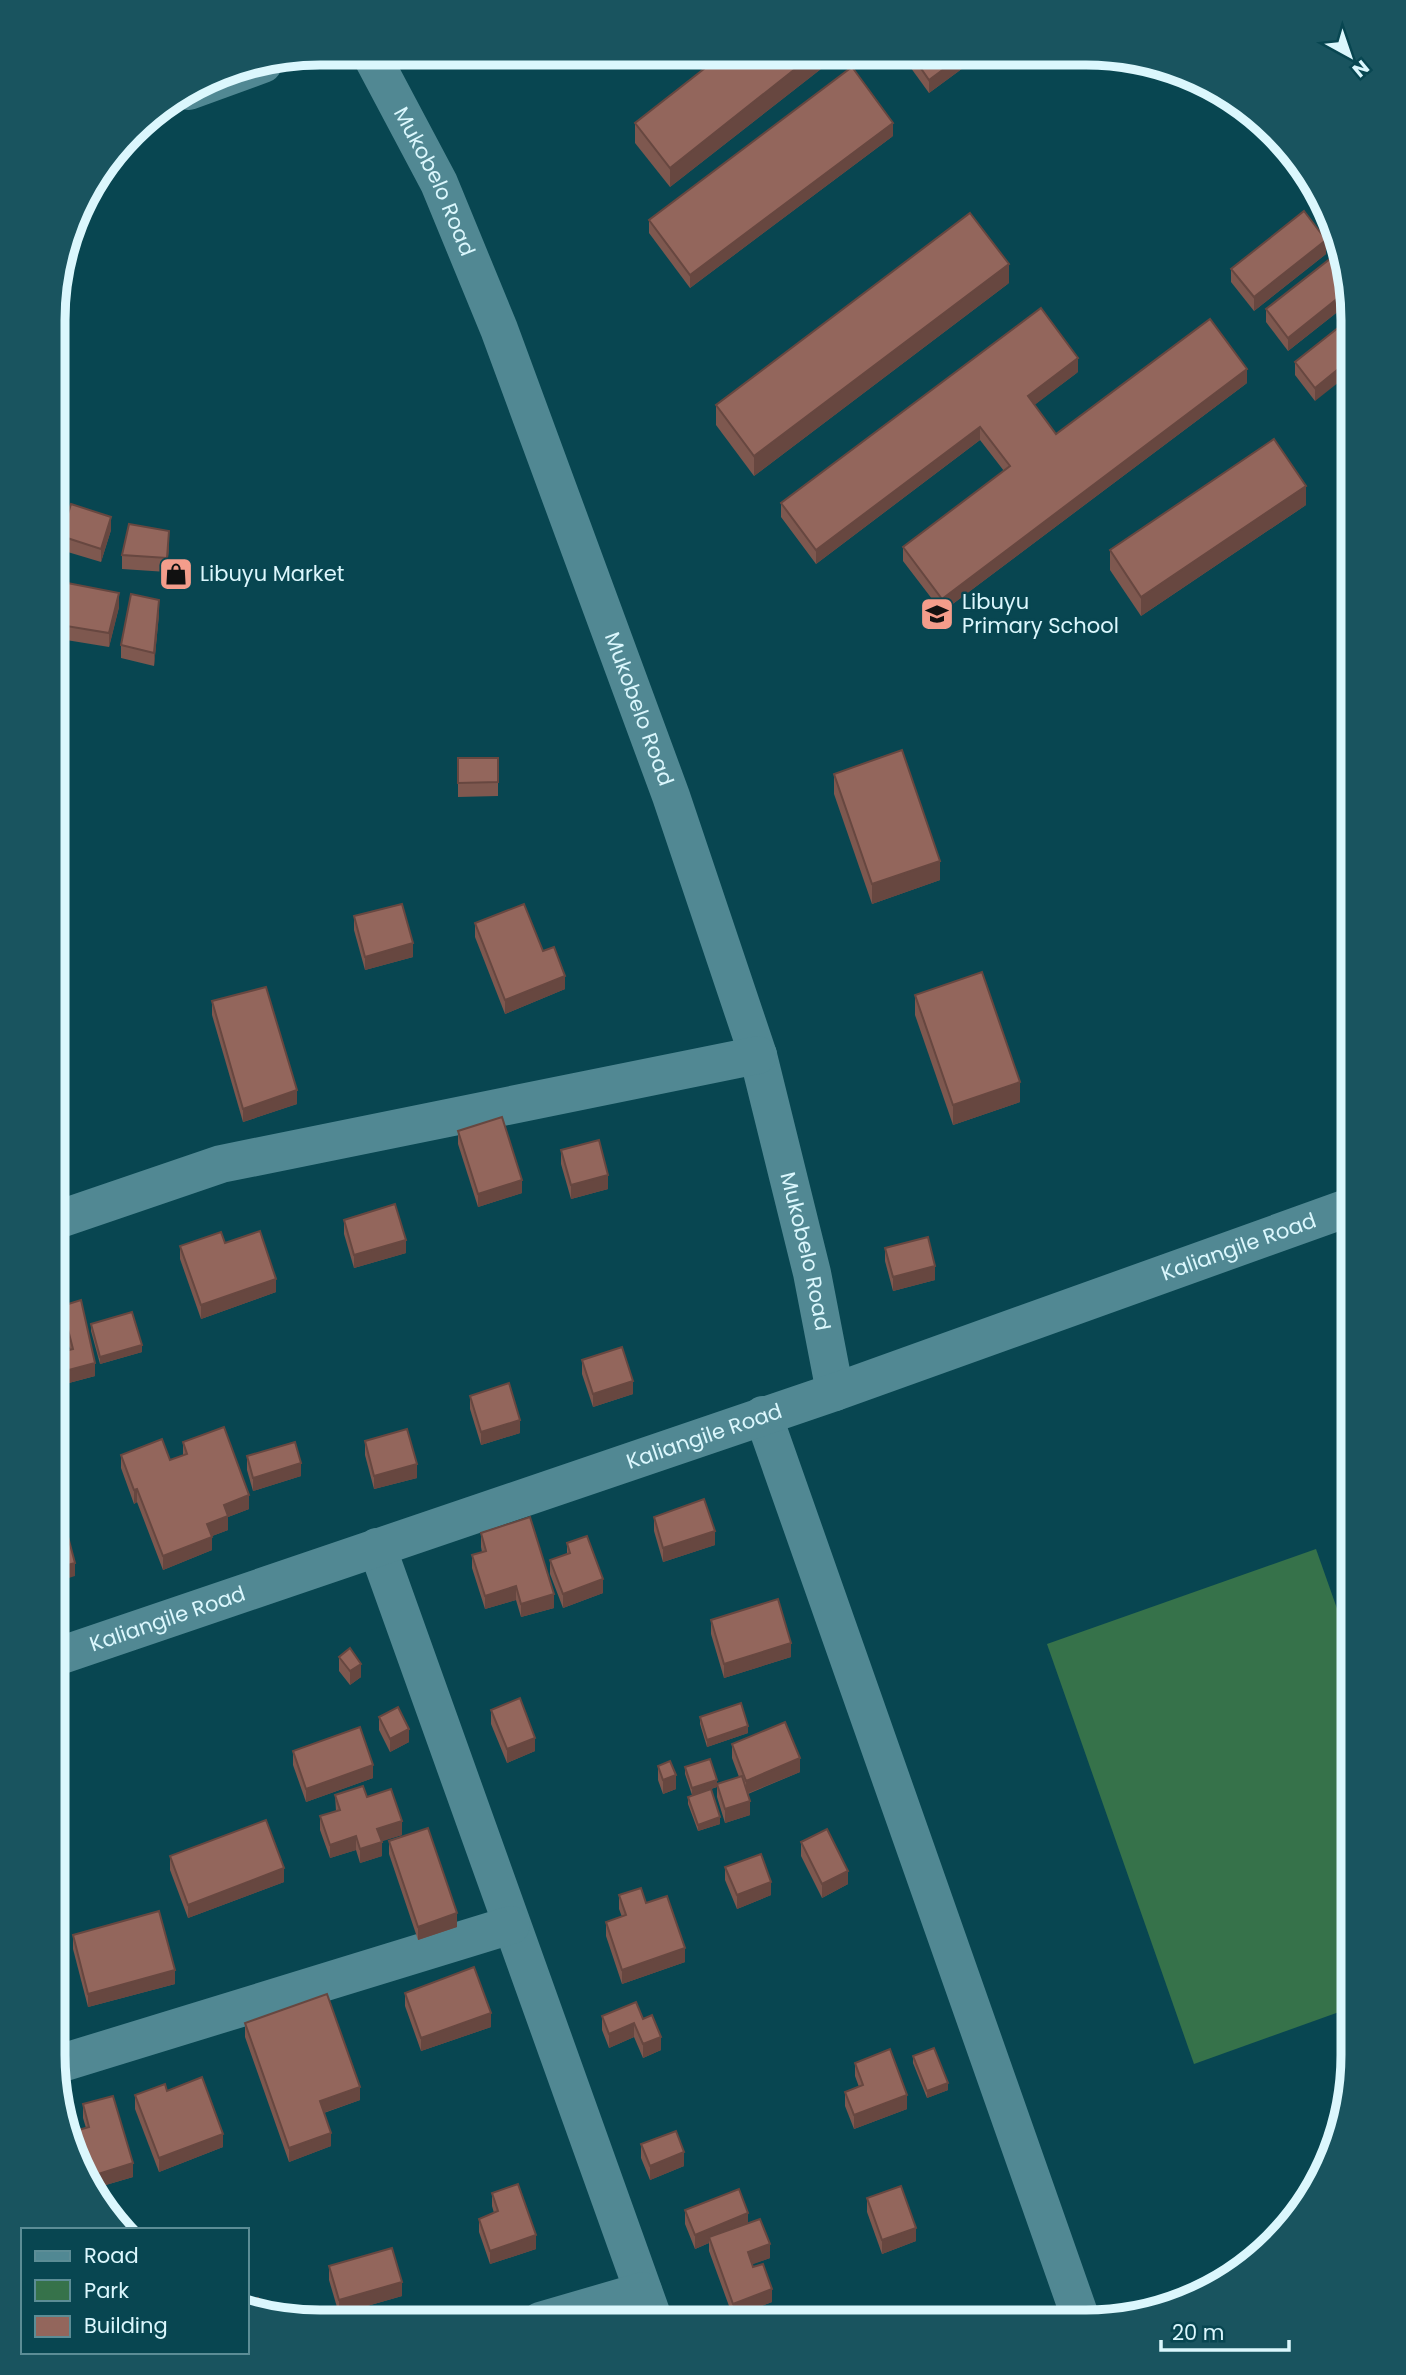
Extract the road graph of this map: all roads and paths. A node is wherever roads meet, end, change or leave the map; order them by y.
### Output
1 (376, 65) edge
2 (758, 1055) junction
3 (1341, 1210) edge
4 (65, 1217) edge
5 (835, 1392) junction
6 (763, 1416) junction
7 (377, 1547) junction
8 (65, 1654) edge
9 (511, 1926) junction
10 (65, 2063) edge
11 (649, 2306) edge
12 (620, 2310) edge
13 (1078, 2310) edge

1 - 2 street, Mukobelo Road
2 - 4 street
2 - 5 street, Mukobelo Road
3 - 5 street, Kaliangile Road
5 - 6 street, Kaliangile Road
6 - 7 street, Kaliangile Road
6 - 13 street
7 - 8 street, Kaliangile Road
7 - 9 street
9 - 10 street
9 - 11 street
11 - 12 street

